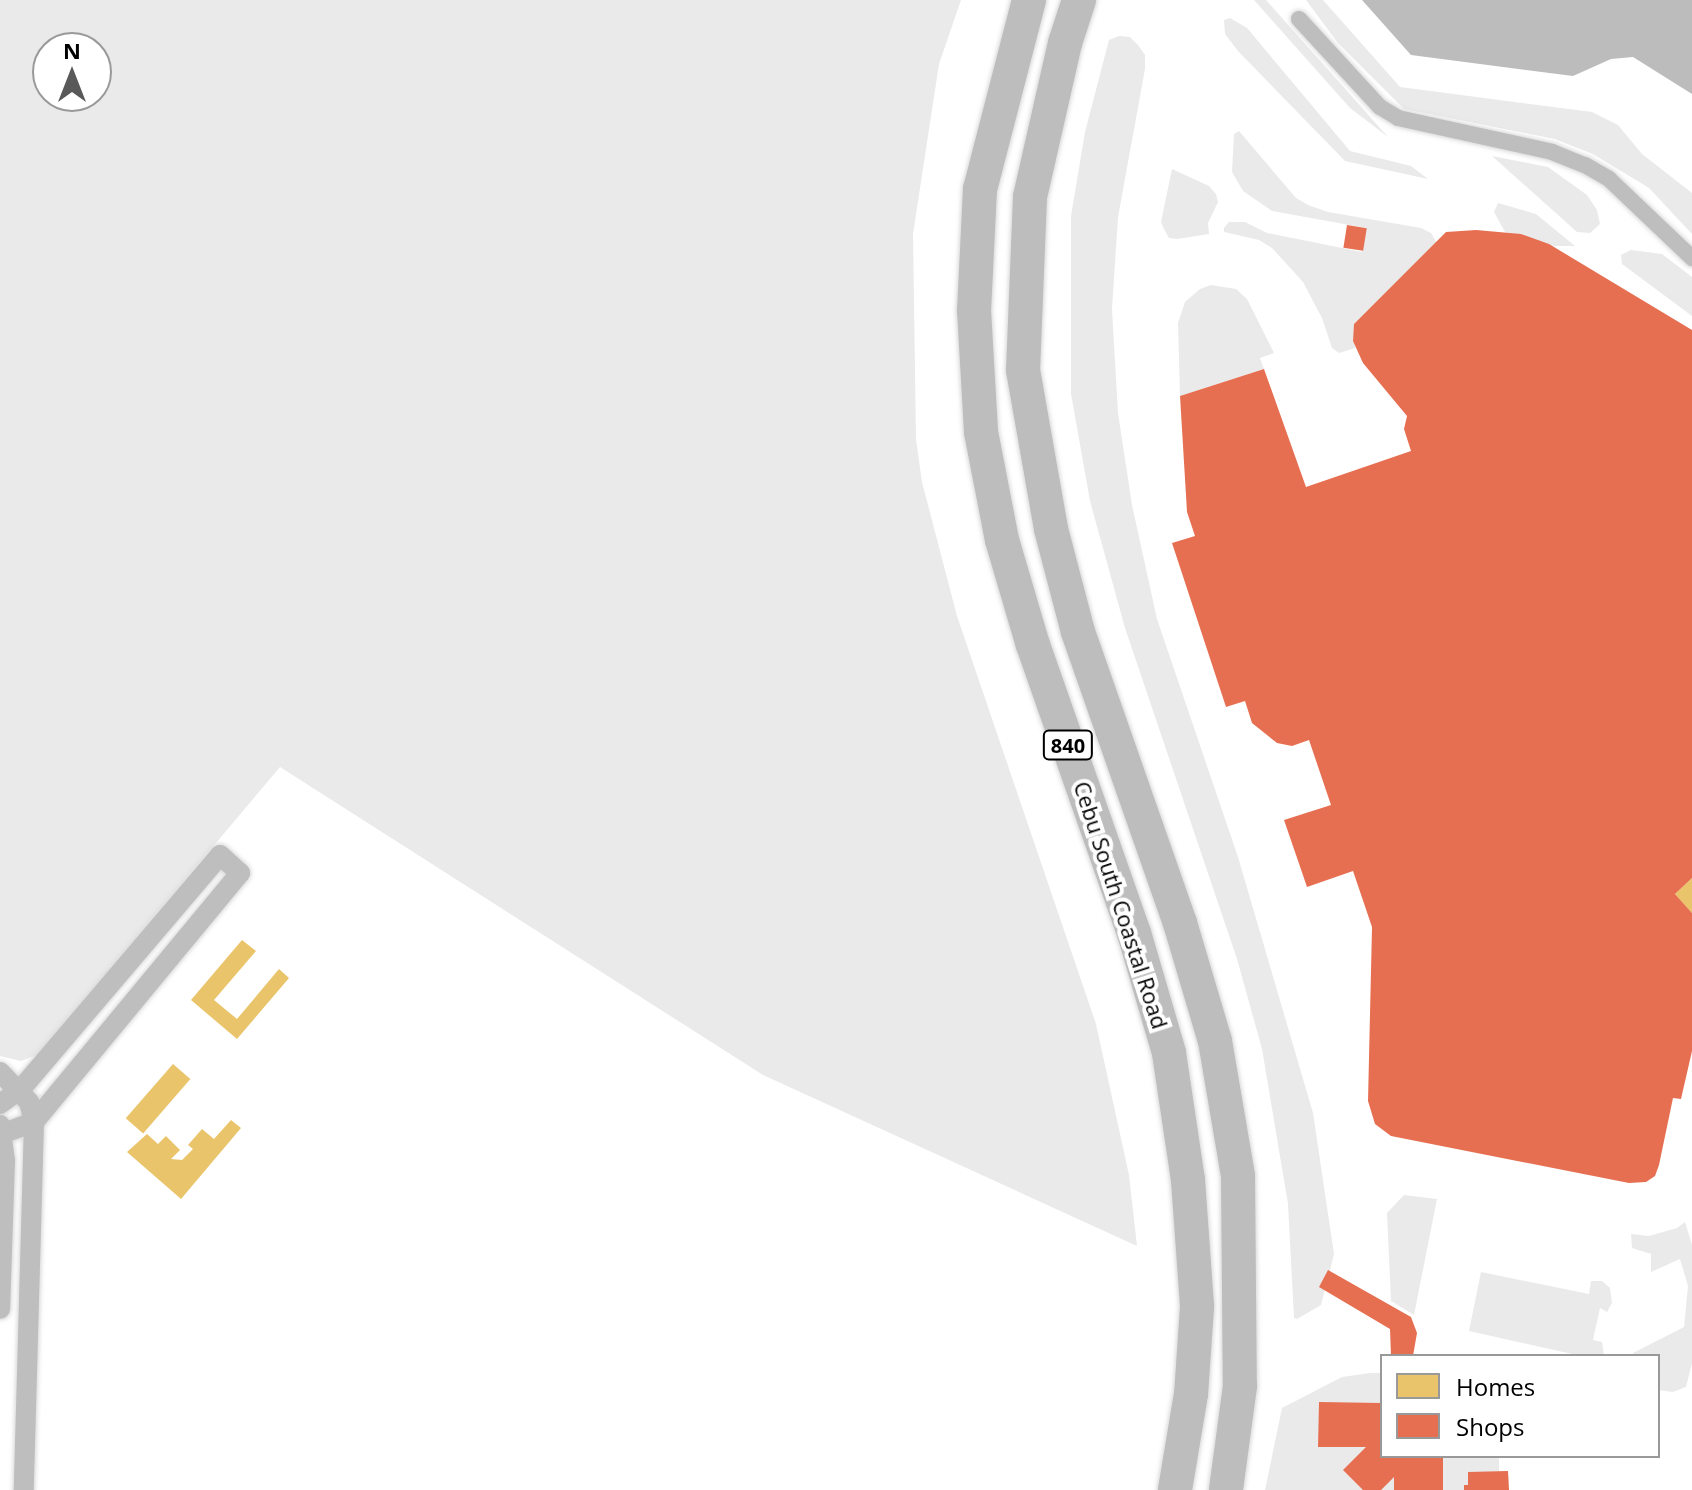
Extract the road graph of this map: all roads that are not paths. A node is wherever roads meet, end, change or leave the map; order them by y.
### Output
1 (1029, 0) edge
2 (1079, 0) edge
3 (1299, 19) dead end
4 (1692, 258) edge
5 (0, 1072) edge
6 (21, 1089) junction
7 (0, 1104) edge
8 (34, 1122) junction
9 (2, 1129) edge
10 (0, 1309) edge
11 (24, 1490) edge
12 (1175, 1490) edge
13 (1226, 1490) edge

1 - 12 highway, Cebu South Coastal Road / 840
2 - 13 highway, 840
3 - 4 street
5 - 6 street
6 - 7 street
6 - 8 street
6 - 8 street
8 - 9 street
8 - 11 street
9 - 10 street

